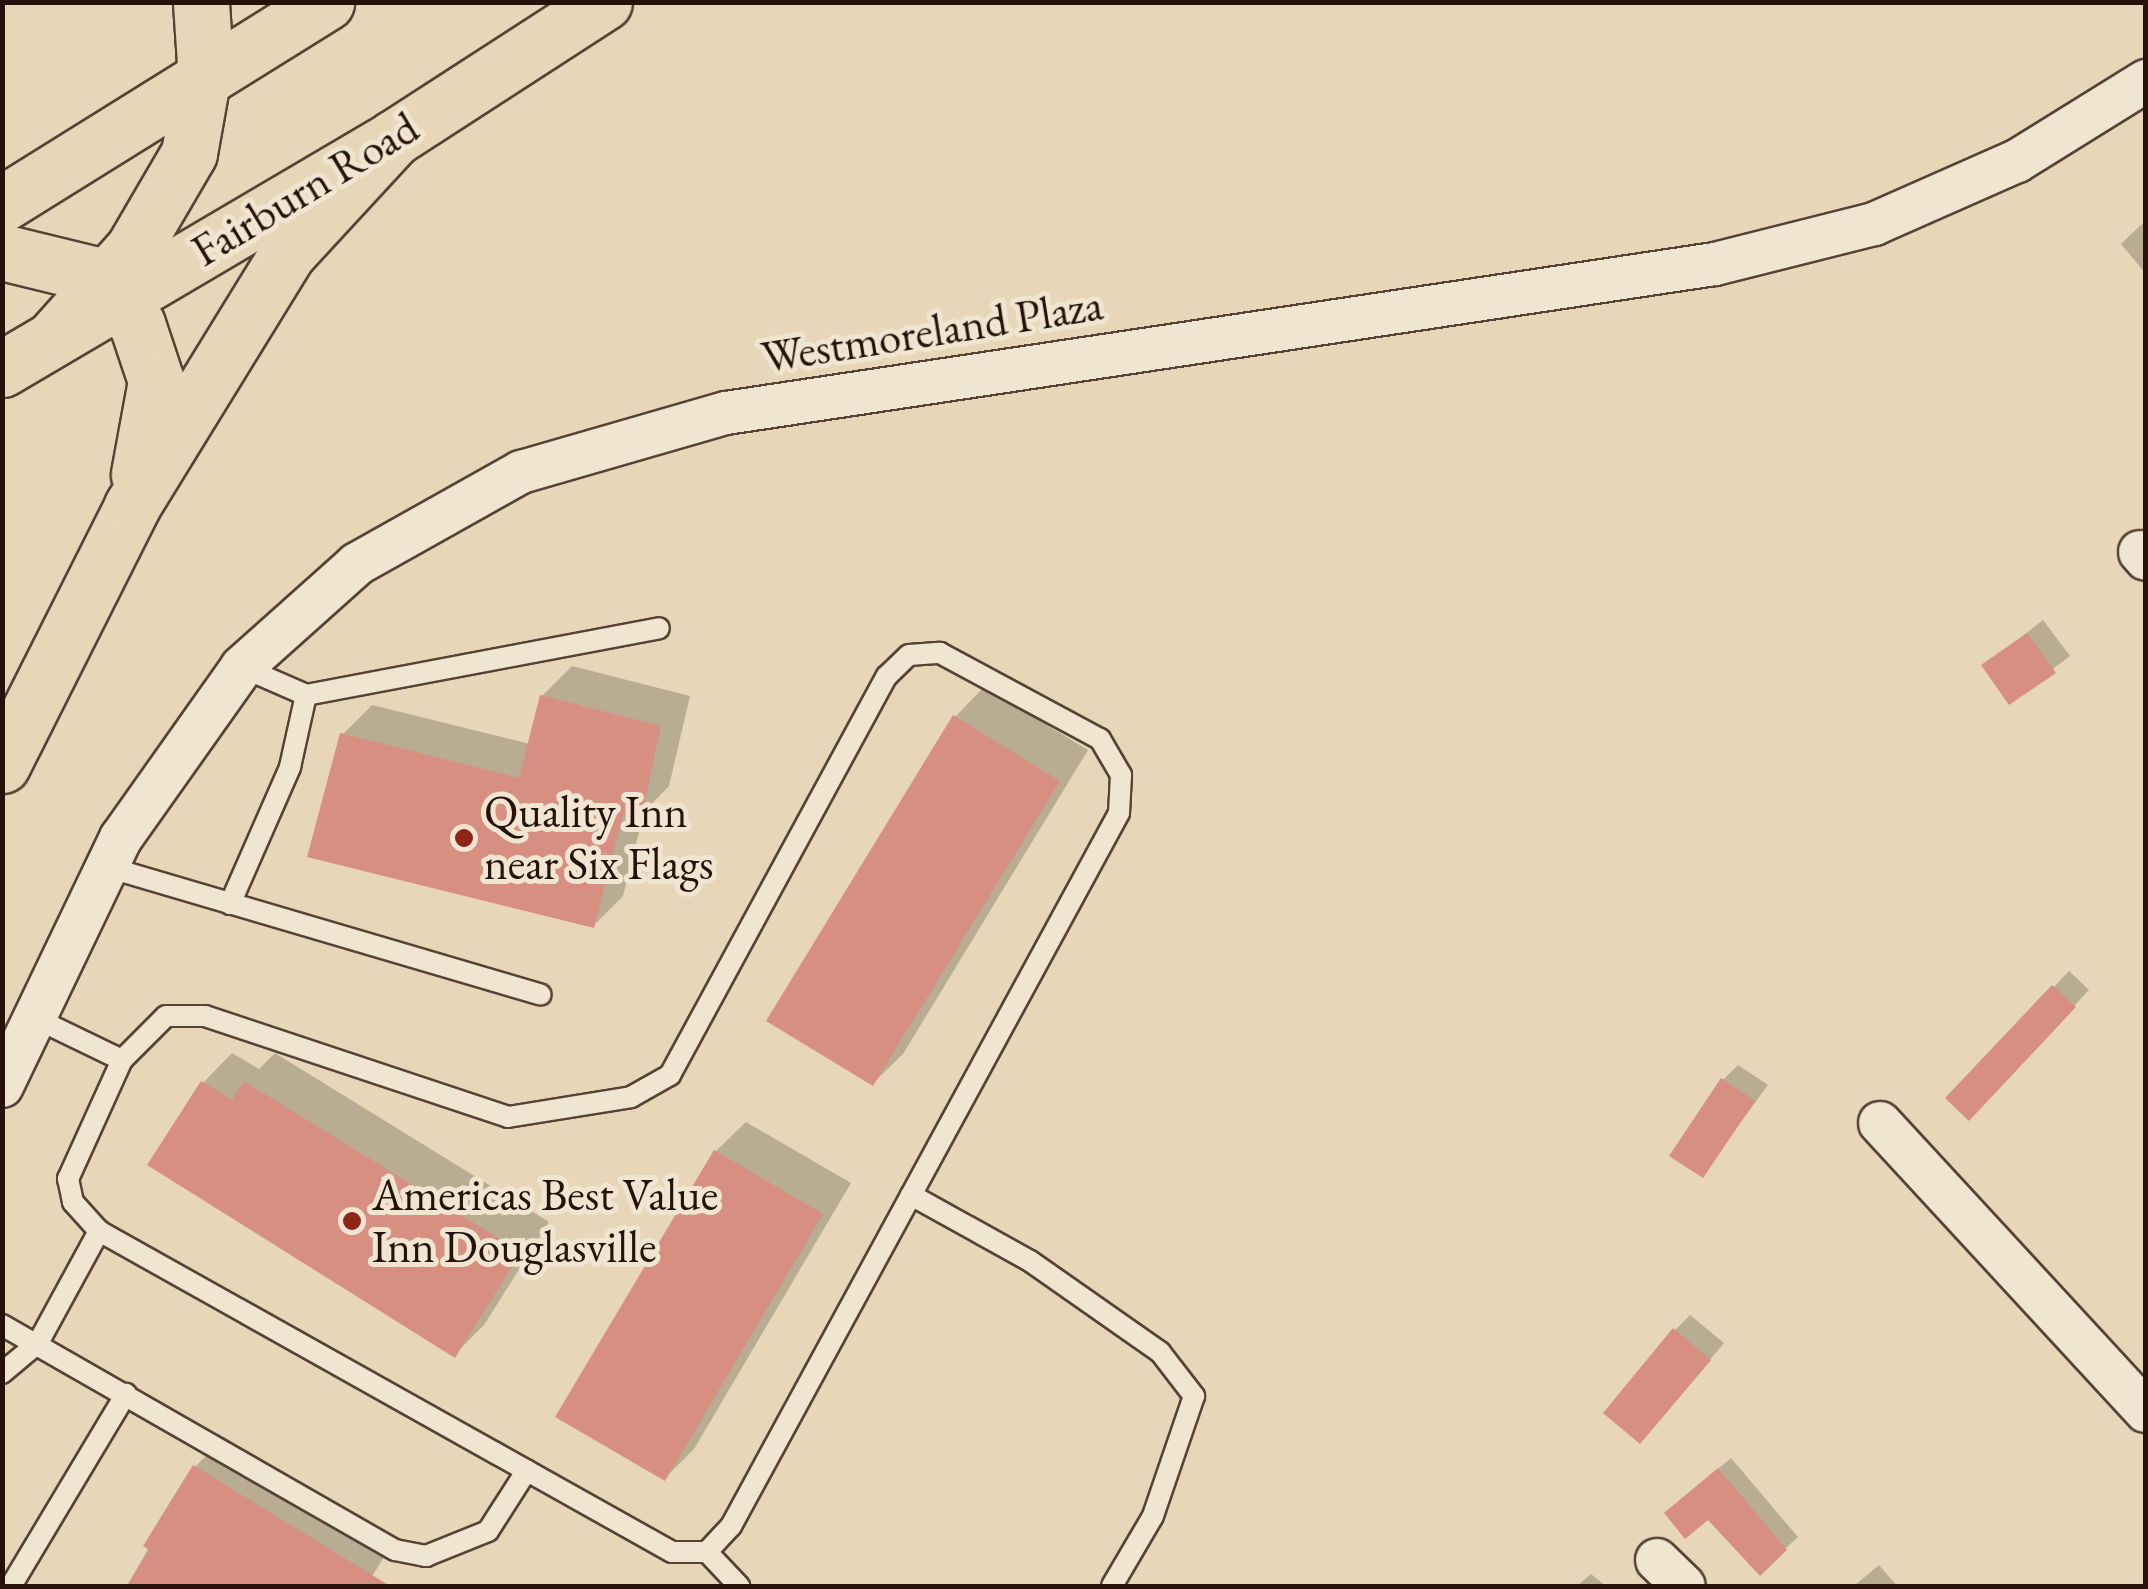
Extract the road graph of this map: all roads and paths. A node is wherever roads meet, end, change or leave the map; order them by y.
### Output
1 (201, 2) edge
2 (326, 2) edge
3 (604, 2) edge
4 (204, 79) junction
5 (2146, 81) edge
6 (394, 138) junction
7 (2, 204) edge
8 (2, 252) edge
9 (114, 290) junction
10 (2, 369) edge
11 (132, 506) junction
12 (660, 628) dead end
13 (242, 667) junction
14 (306, 695) junction
15 (2, 765) edge
16 (106, 867) junction
17 (230, 904) junction
18 (541, 995) dead end
19 (35, 1018) junction
20 (122, 1060) junction
21 (2, 1086) edge
22 (1880, 1122) dead end
23 (911, 1195) junction
24 (99, 1231) junction
25 (2, 1325) edge
26 (38, 1343) junction
27 (2, 1373) edge
28 (126, 1394) junction
29 (2146, 1411) edge
30 (526, 1470) junction
31 (707, 1552) junction
32 (12, 1586) edge
33 (739, 1586) edge
34 (1112, 1586) edge

1 - 4 main road
2 - 4 main road
3 - 6 main road, Fairburn Road
4 - 7 main road
4 - 9 main road
5 - 13 street, Westmoreland Plaza
6 - 9 main road, Fairburn Road
6 - 11 main road
8 - 9 main road
9 - 10 main road, Fairburn Road
9 - 11 main road
11 - 15 main road
12 - 14 lane
13 - 14 lane
13 - 16 street, Westmoreland Plaza
14 - 17 lane
16 - 17 lane
16 - 19 street, Westmoreland Plaza
17 - 18 lane
19 - 20 lane
19 - 21 street, Westmoreland Plaza
20 - 23 lane
20 - 24 lane
22 - 29 street
23 - 31 lane
23 - 34 lane
24 - 26 lane
24 - 30 lane
25 - 26 lane
26 - 27 lane
26 - 28 lane
28 - 30 lane
28 - 32 lane
30 - 31 lane
31 - 33 lane

